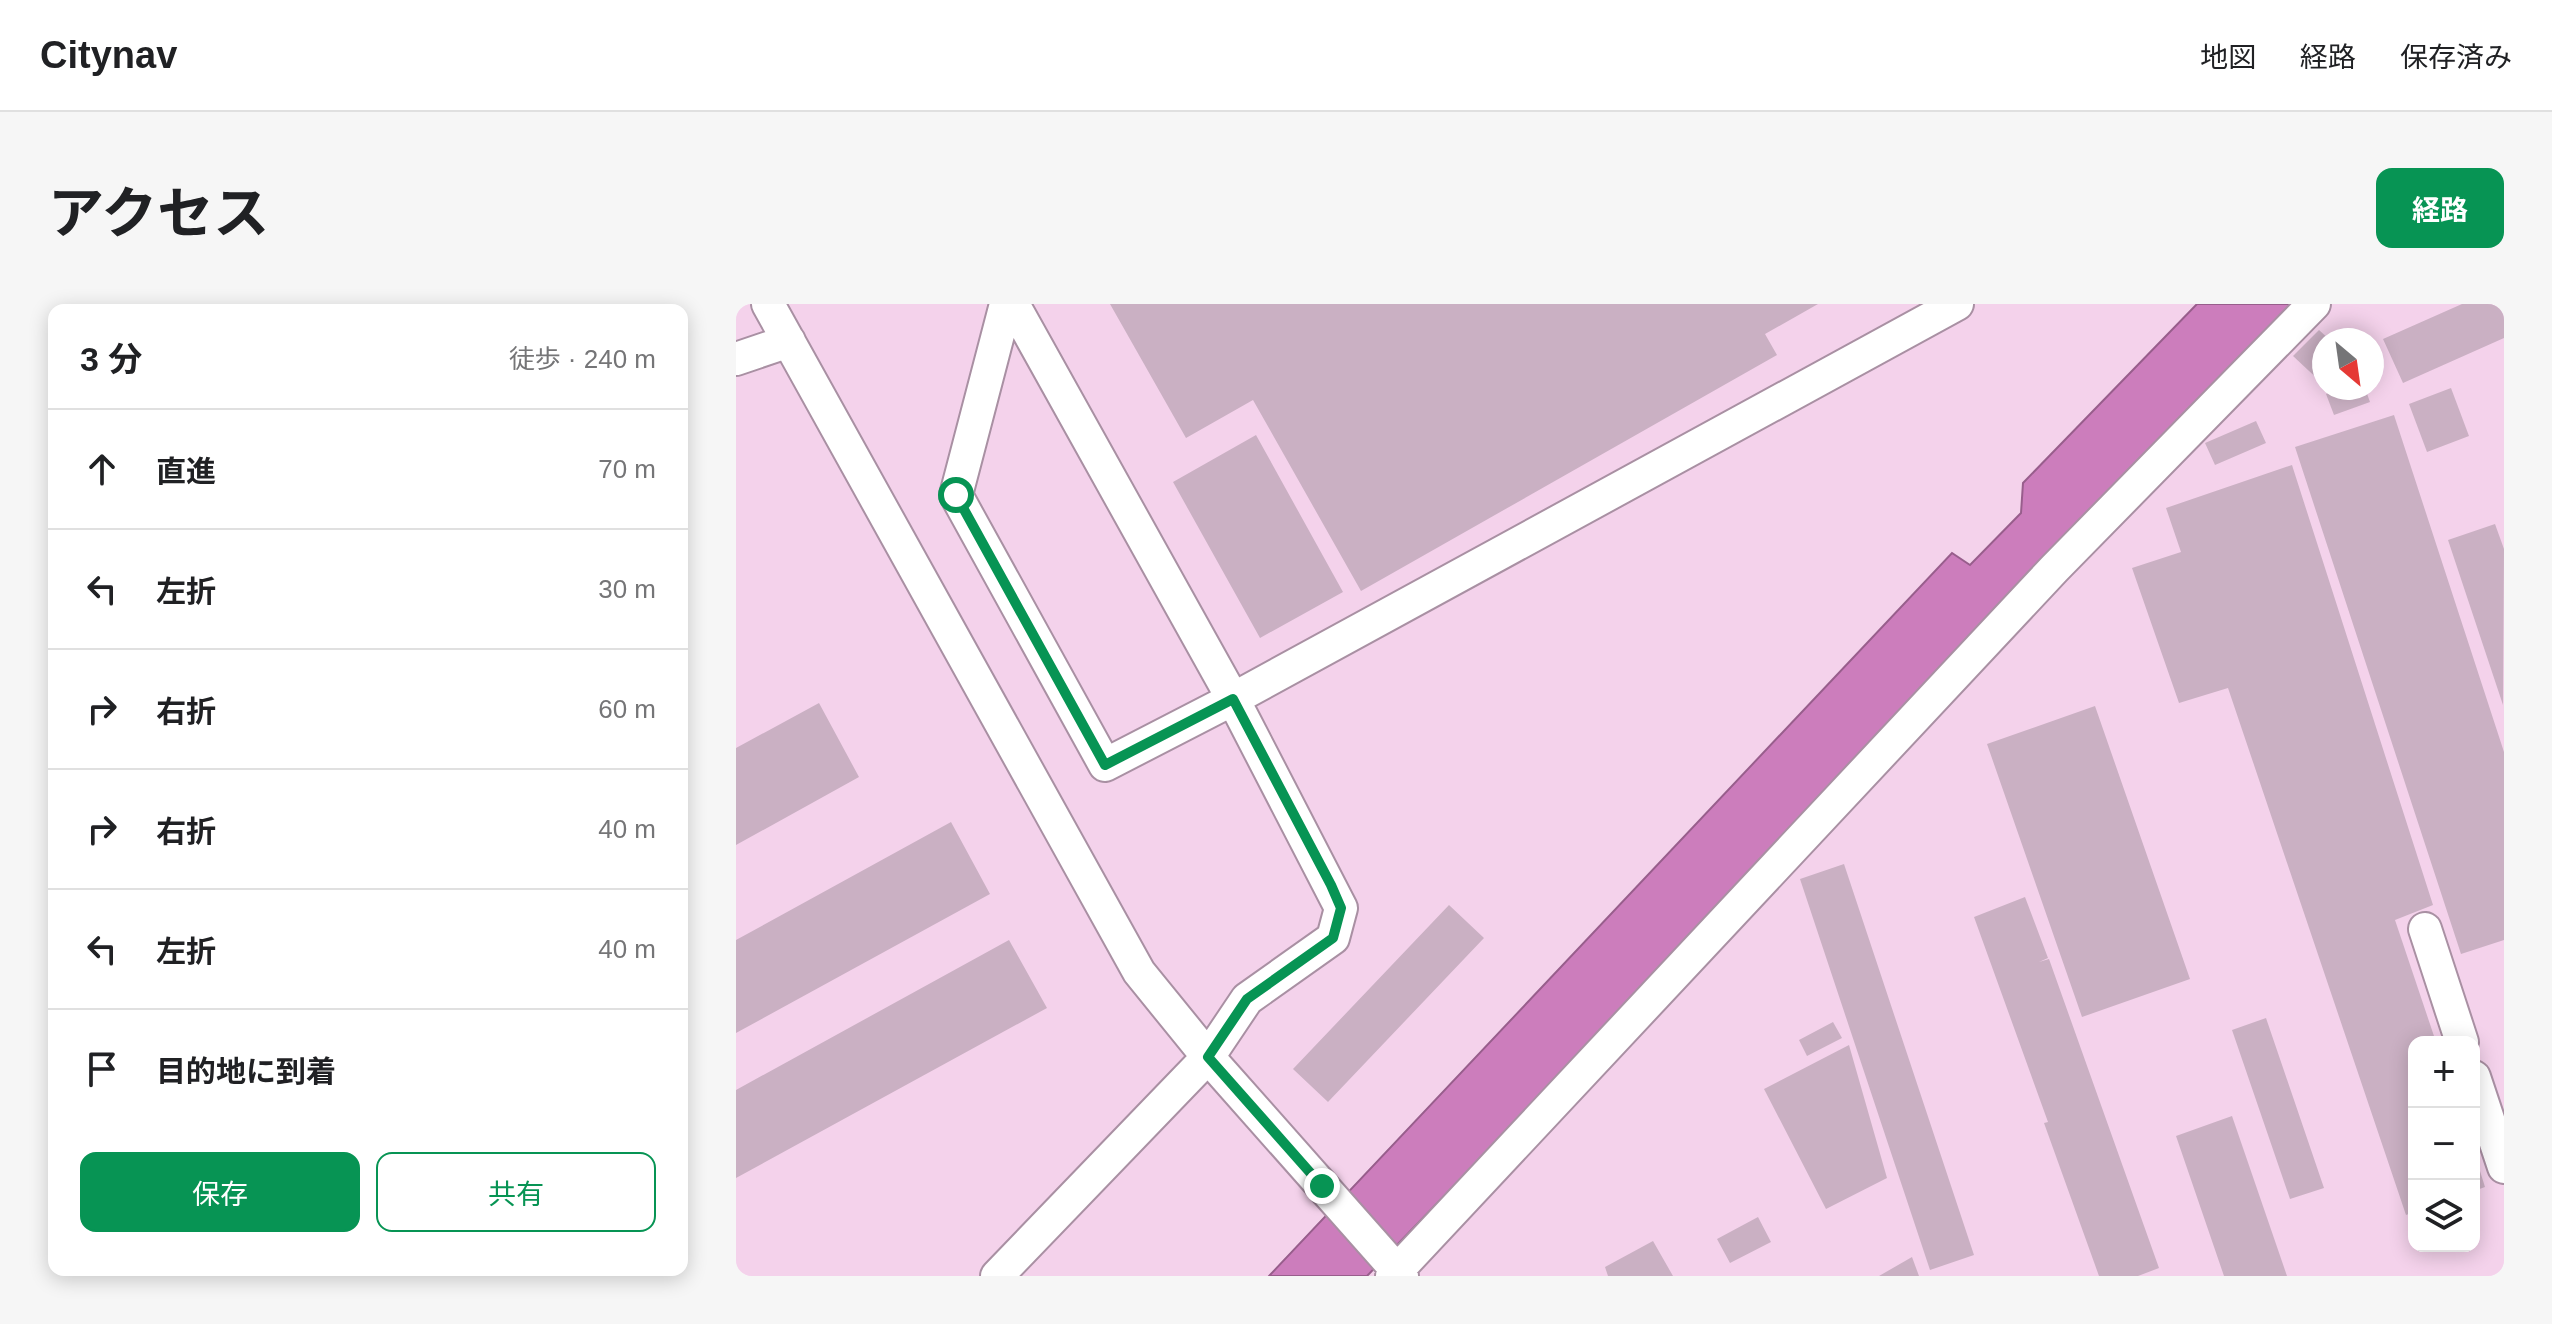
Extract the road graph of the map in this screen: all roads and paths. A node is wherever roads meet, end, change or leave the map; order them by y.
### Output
1 (768, 304) edge
2 (1006, 304) edge
3 (1013, 304) edge
4 (1957, 304) edge
5 (2314, 304) edge
6 (789, 341) junction
7 (736, 359) edge
8 (1233, 699) junction
9 (2425, 929) dead end
10 (2460, 1036) edge
11 (1208, 1057) junction
12 (2480, 1095) edge
13 (2504, 1167) edge
14 (1397, 1274) edge
15 (997, 1276) edge

1 - 6 street
2 - 8 street
3 - 8 street
4 - 8 street
5 - 14 street
6 - 7 street
6 - 11 street
8 - 11 street
9 - 10 street
11 - 14 street
11 - 15 street
12 - 13 street

